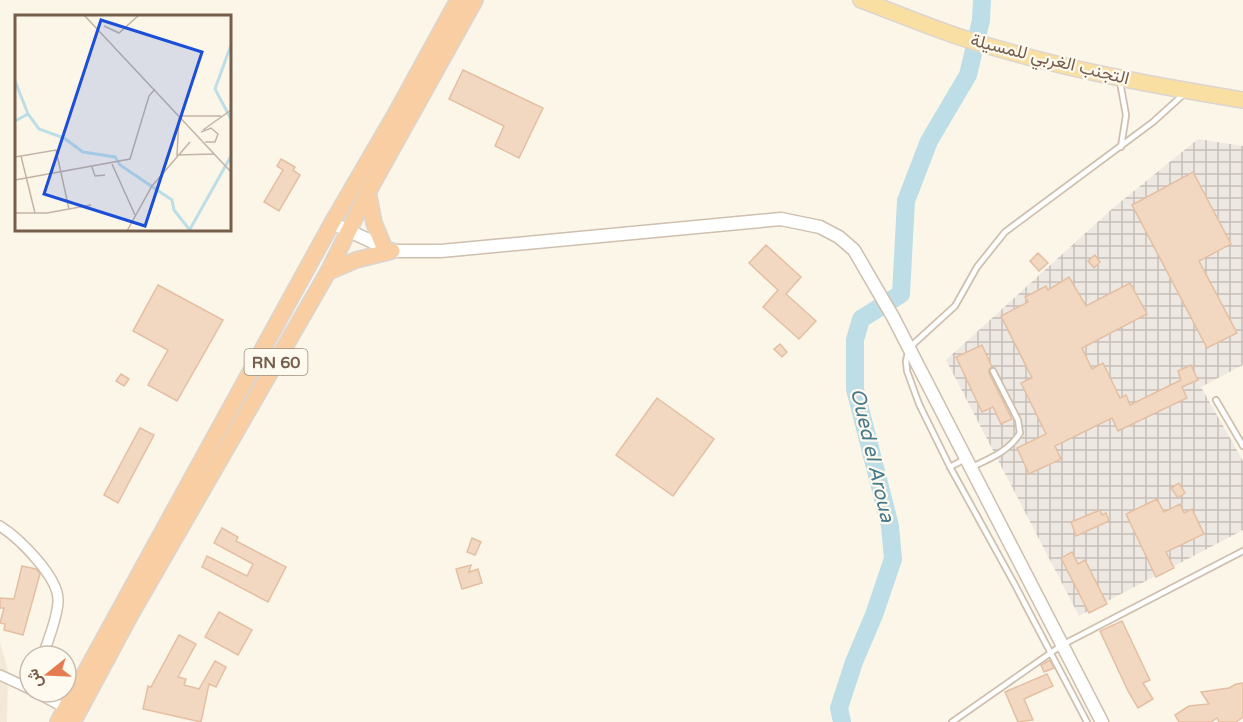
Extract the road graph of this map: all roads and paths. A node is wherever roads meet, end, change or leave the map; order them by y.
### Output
1 (458, 0) edge
2 (475, 0) edge
3 (486, 0) edge
4 (861, 0) edge
5 (466, 16) junction
6 (1119, 77) junction
7 (1187, 91) junction
8 (1243, 100) edge
9 (1121, 147) junction
10 (368, 192) junction
11 (332, 223) junction
12 (348, 232) junction
13 (388, 249) junction
14 (328, 272) junction
15 (909, 348) junction
16 (993, 371) dead end
17 (1216, 400) dead end
18 (1243, 447) edge
19 (968, 463) junction
20 (950, 467) junction
21 (996, 519) junction
22 (0, 526) edge
23 (983, 527) junction
24 (1243, 551) edge
25 (46, 644) edge
26 (1062, 645) junction
27 (1051, 654) junction
28 (0, 675) edge
29 (18, 683) edge
30 (49, 704) edge
31 (65, 717) edge
32 (952, 722) edge
33 (1087, 722) edge
34 (1102, 722) edge

1 - 11 highway, RN 60
2 - 5 highway, RN 60
3 - 5 highway
4 - 6 main road, التجنب الغربي للمسيلة
5 - 10 highway, RN 60
6 - 7 main road, التجنب الغربي للمسيلة
6 - 9 lane
7 - 8 main road, التجنب الغربي للمسيلة
7 - 9 lane
9 - 15 lane
10 - 12 highway, RN 60
10 - 13 highway
11 - 12 street
11 - 31 highway, RN 60
12 - 13 street
12 - 14 highway, RN 60
13 - 14 highway
13 - 15 street
14 - 31 highway, RN 60
15 - 19 street
15 - 20 lane
16 - 19 lane
17 - 18 lane
19 - 20 lane
19 - 21 street
20 - 23 lane
21 - 23 lane
21 - 26 street
22 - 25 street
23 - 27 lane
24 - 26 lane
26 - 27 lane
26 - 34 street
27 - 32 lane
27 - 33 lane
28 - 29 street
30 - 31 street

